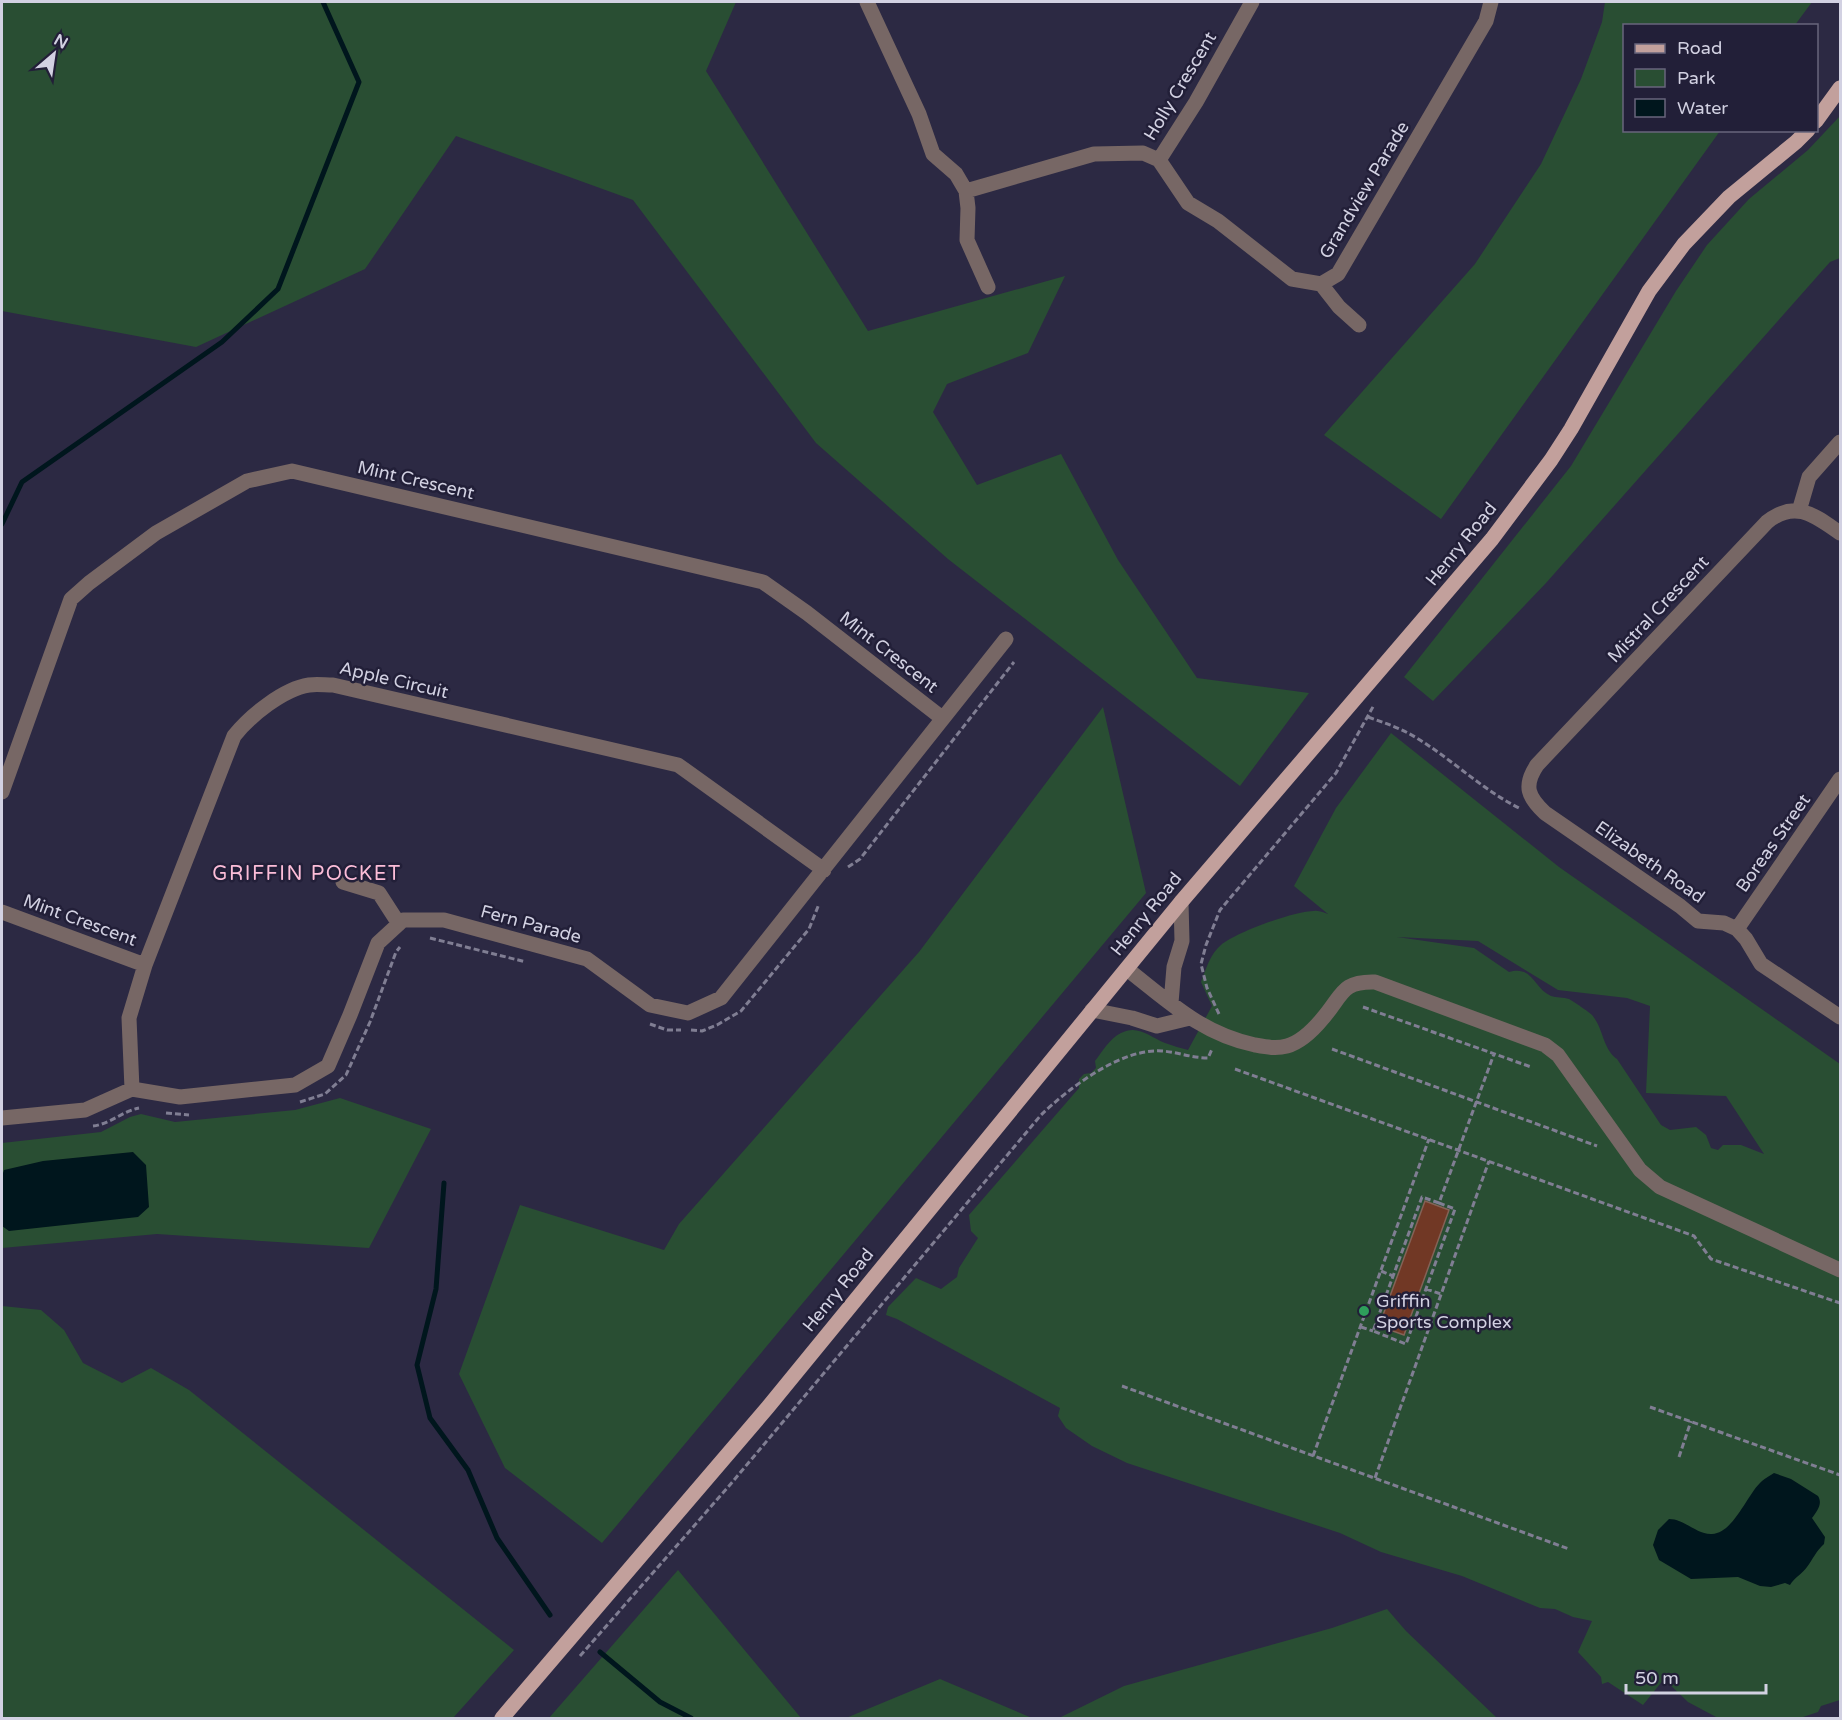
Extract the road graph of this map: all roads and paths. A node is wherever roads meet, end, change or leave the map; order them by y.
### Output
1 (867, 2) edge
2 (1252, 2) edge
3 (1491, 2) edge
4 (1840, 88) edge
5 (1818, 118) edge
6 (1806, 132) edge
7 (1159, 160) junction
8 (966, 191) junction
9 (1321, 284) junction
10 (988, 286) dead end
11 (1359, 325) dead end
12 (1840, 442) edge
13 (1799, 511) junction
14 (1840, 533) edge
15 (1006, 639) dead end
16 (1014, 662) dead end
17 (1376, 700) dead end
18 (1368, 717) junction
19 (942, 718) junction
20 (1840, 779) edge
21 (2, 792) edge
22 (1530, 793) junction
23 (824, 870) junction
24 (844, 870) dead end
25 (343, 882) dead end
26 (820, 900) dead end
27 (1181, 902) junction
28 (2, 912) edge
29 (399, 924) junction
30 (1737, 929) junction
31 (422, 936) dead end
32 (406, 941) dead end
33 (536, 964) dead end
34 (145, 965) junction
35 (1127, 969) junction
36 (1171, 1003) junction
37 (1363, 1007) dead end
38 (1092, 1010) junction
39 (1840, 1017) edge
40 (1190, 1018) junction
41 (642, 1021) dead end
42 (1218, 1034) junction
43 (1332, 1049) dead end
44 (1494, 1054) junction
45 (1531, 1067) dead end
46 (1235, 1069) dead end
47 (132, 1089) junction
48 (1477, 1102) junction
49 (294, 1103) dead end
50 (143, 1108) dead end
51 (162, 1112) dead end
52 (193, 1114) dead end
53 (2, 1118) edge
54 (92, 1126) dead end
55 (1429, 1140) junction
56 (1598, 1146) dead end
57 (1458, 1150) junction
58 (1489, 1161) junction
59 (1438, 1203) junction
60 (1840, 1270) edge
61 (1381, 1271) junction
62 (1393, 1276) junction
63 (1426, 1288) junction
64 (1441, 1294) junction
65 (1840, 1303) edge
66 (1361, 1327) junction
67 (1373, 1332) junction
68 (1122, 1386) dead end
69 (1650, 1407) dead end
70 (1691, 1421) junction
71 (1314, 1456) junction
72 (1679, 1456) dead end
73 (1840, 1475) edge
74 (1375, 1478) junction
75 (1569, 1549) dead end
76 (575, 1662) dead end
77 (502, 1719) edge

1 - 8 street
2 - 7 street, Holly Crescent
3 - 9 street, Grandview Parade
4 - 5 main road
6 - 27 main road, Henry Road
7 - 8 street
7 - 9 street, Grandview Parade
8 - 10 street
9 - 11 street
12 - 13 street
13 - 14 street
13 - 22 street, Mistral Crescent
15 - 19 street, Fern Parade
16 - 24 path
17 - 18 path
18 - 22 path
18 - 42 path
19 - 21 street, Mint Crescent
19 - 23 street, Fern Parade
20 - 30 street, Boreas Street
22 - 30 street, Elizabeth Road
23 - 29 street, Fern Parade
23 - 34 street, Apple Circuit
25 - 29 street
26 - 41 path
27 - 35 main road, Henry Road
27 - 36 street
28 - 34 street, Mint Crescent
29 - 47 street
30 - 39 street
31 - 33 path
32 - 49 path
34 - 47 street, Apple Circuit
35 - 36 street
35 - 38 main road, Henry Road
36 - 40 street
37 - 44 path
38 - 40 street
38 - 77 main road, Henry Road
40 - 42 street
42 - 60 street
42 - 76 path
43 - 48 path
44 - 45 path
44 - 48 path
46 - 55 path
47 - 53 street
48 - 56 path
48 - 57 path
50 - 54 path
51 - 52 path
55 - 57 path
55 - 61 path
57 - 58 path
57 - 59 path
58 - 64 path
58 - 65 path
59 - 62 path
59 - 63 path
61 - 62 path
61 - 66 path
62 - 67 path
63 - 64 path
63 - 67 path
64 - 74 path
66 - 67 path
66 - 71 path
68 - 71 path
69 - 70 path
70 - 72 path
70 - 73 path
71 - 74 path
74 - 75 path

